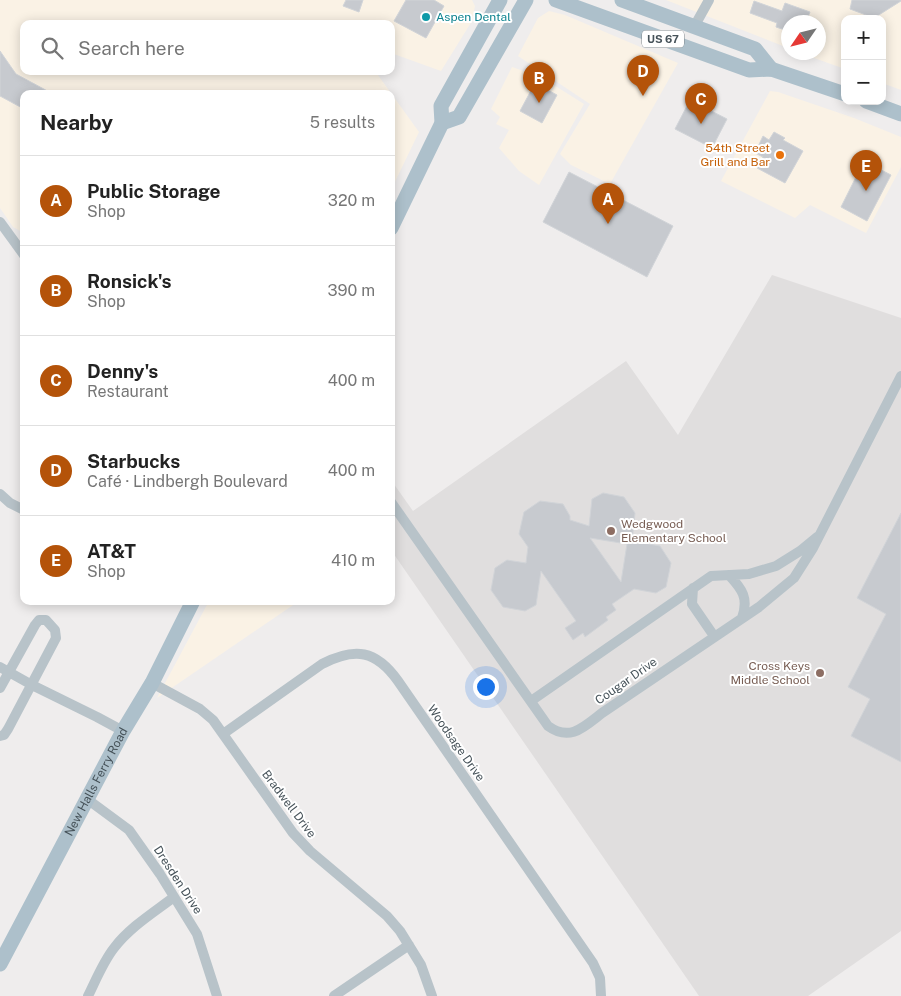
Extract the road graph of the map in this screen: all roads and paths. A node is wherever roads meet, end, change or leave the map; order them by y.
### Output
1 (488, 0) edge
2 (500, 0) edge
3 (526, 0) edge
4 (556, 0) edge
5 (622, 0) edge
6 (709, 0) edge
7 (490, 17) junction
8 (694, 27) junction
9 (771, 69) junction
10 (841, 93) edge
11 (877, 105) edge
12 (901, 114) edge
13 (442, 123) junction
14 (395, 220) edge
15 (0, 222) edge
16 (20, 250) edge
17 (901, 376) edge
18 (0, 494) edge
19 (20, 508) edge
20 (395, 508) edge
21 (820, 534) junction
22 (729, 575) junction
23 (693, 588) junction
24 (191, 605) edge
25 (742, 618) junction
26 (714, 636) junction
27 (4, 669) edge
28 (152, 683) junction
29 (32, 686) junction
30 (0, 688) edge
31 (531, 701) junction
32 (123, 731) junction
33 (223, 734) junction
34 (0, 736) edge
35 (86, 799) junction
36 (174, 897) junction
37 (409, 945) junction
38 (0, 964) edge
39 (88, 996) edge
40 (217, 996) edge
41 (334, 996) edge
42 (432, 996) edge
43 (601, 996) edge

1 - 7 main road
2 - 7 main road
3 - 13 main road
4 - 9 main road, US 67
5 - 8 main road, US 67
6 - 8 street
7 - 13 main road
8 - 9 main road, US 67
9 - 10 main road, US 67
11 - 12 main road
13 - 14 main road
15 - 16 street
17 - 21 street, Cougar Drive
18 - 19 street
20 - 31 street, Cougar Drive
21 - 22 street, Cougar Drive
21 - 25 street, Cougar Drive
22 - 23 street, Cougar Drive
22 - 25 street
23 - 26 street
23 - 31 street, Cougar Drive
24 - 28 main road, New Halls Ferry Road
25 - 26 street, Cougar Drive
26 - 31 street, Cougar Drive
27 - 29 street
27 - 29 street
27 - 30 street
28 - 32 main road, New Halls Ferry Road
28 - 33 street, Bradwell Drive
29 - 32 street
29 - 34 street
32 - 35 main road, New Halls Ferry Road
33 - 37 street, Bradwell Drive
33 - 43 street, Woodsage Drive
35 - 36 street, Dresden Drive
35 - 38 main road, New Halls Ferry Road
36 - 39 street
36 - 40 street, Dresden Drive
37 - 41 street
37 - 42 street, Bradwell Drive

